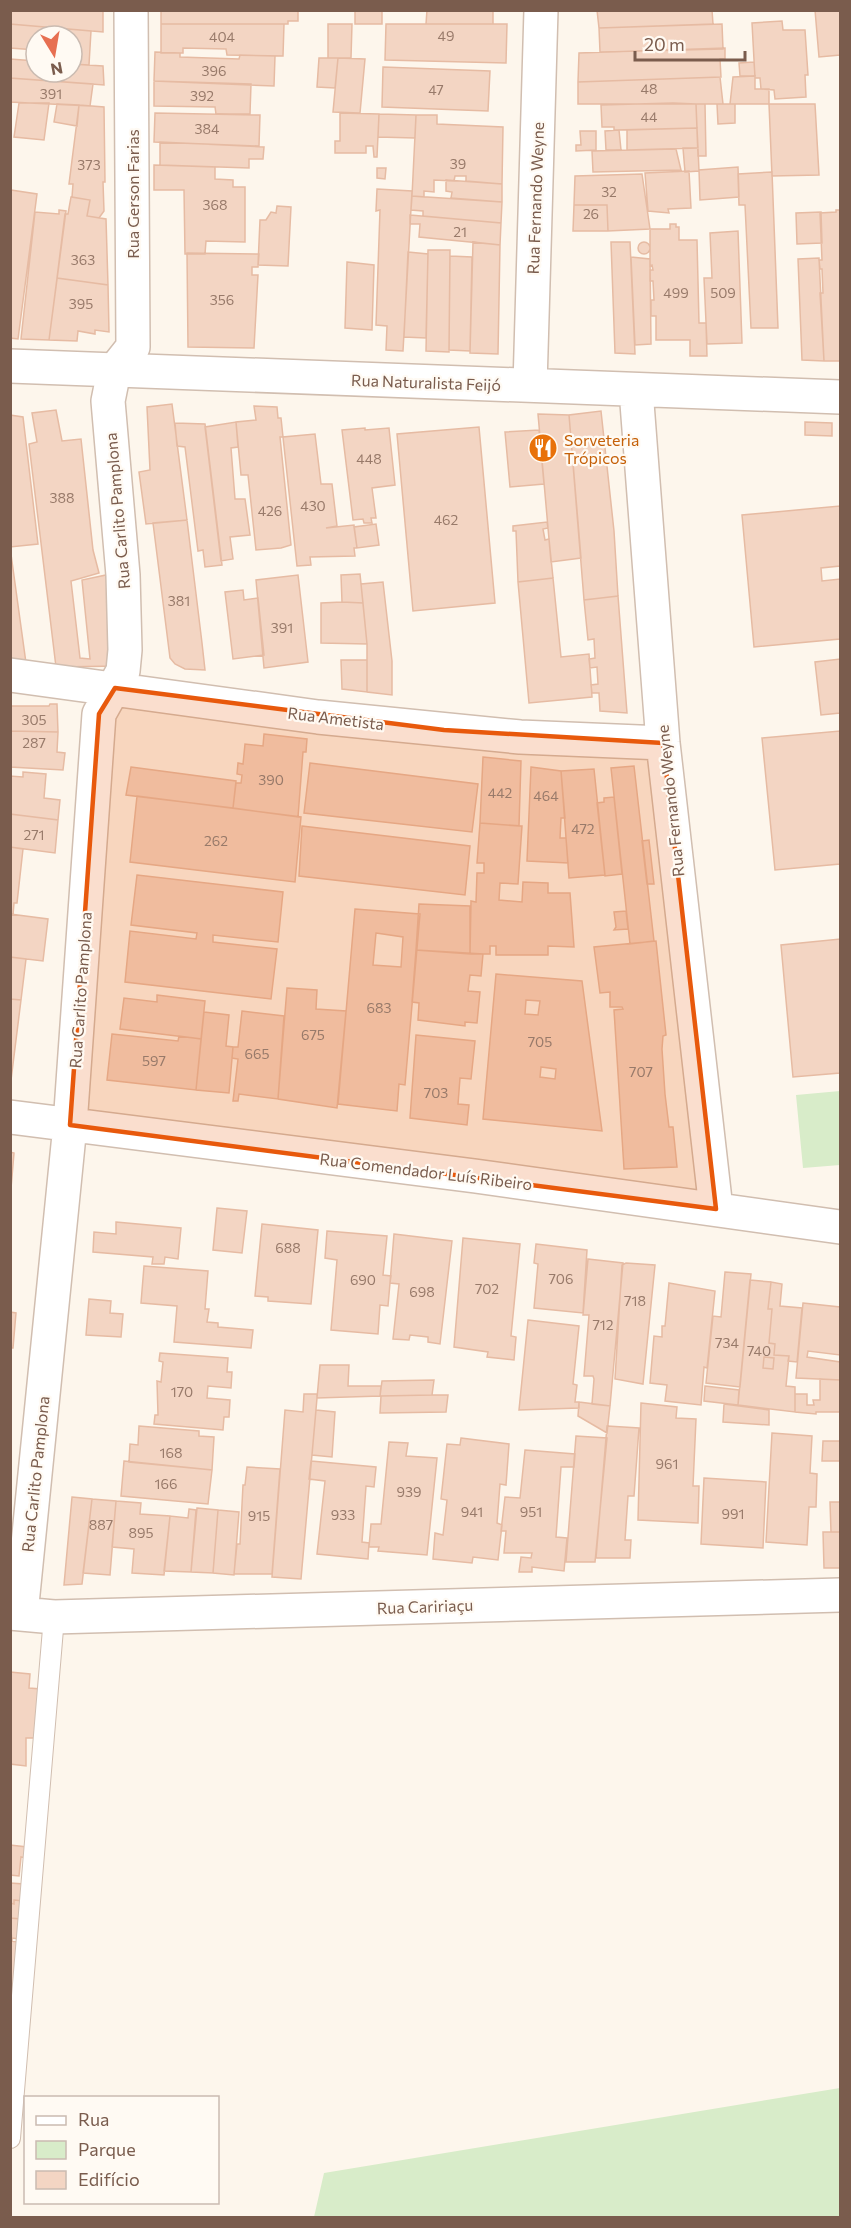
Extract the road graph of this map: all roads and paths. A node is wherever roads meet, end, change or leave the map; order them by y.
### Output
1 (130, 10) edge
2 (541, 10) edge
3 (10, 366) edge
4 (114, 371) junction
5 (530, 385) junction
6 (636, 390) junction
7 (840, 397) edge
8 (10, 675) edge
9 (115, 688) junction
10 (663, 743) junction
11 (10, 1117) edge
12 (70, 1125) junction
13 (716, 1209) junction
14 (840, 1227) edge
15 (840, 1595) edge
16 (16, 1613) edge
17 (54, 1617) junction
18 (10, 2138) edge

1 - 4 street, Rua Gerson Farias
2 - 5 street, Rua Fernando Weyne
3 - 4 street, Rua Naturalista Feijó
4 - 5 street, Rua Naturalista Feijó
4 - 9 street, Rua Carlito Pamplona
5 - 6 street, Rua Naturalista Feijó
6 - 7 street, Rua Naturalista Feijó
6 - 10 street, Rua Fernando Weyne
8 - 9 street, Rua Ametista
9 - 10 street, Rua Ametista
9 - 12 street, Rua Carlito Pamplona
10 - 13 street, Rua Fernando Weyne
11 - 12 street, Rua Comendador Luís Ribeiro
12 - 13 street, Rua Comendador Luís Ribeiro
12 - 16 street, Rua Carlito Pamplona
13 - 14 street, Rua Comendador Luís Ribeiro
15 - 17 street, Rua Caririaçu
16 - 17 street, Rua Caririaçu
17 - 18 lane

